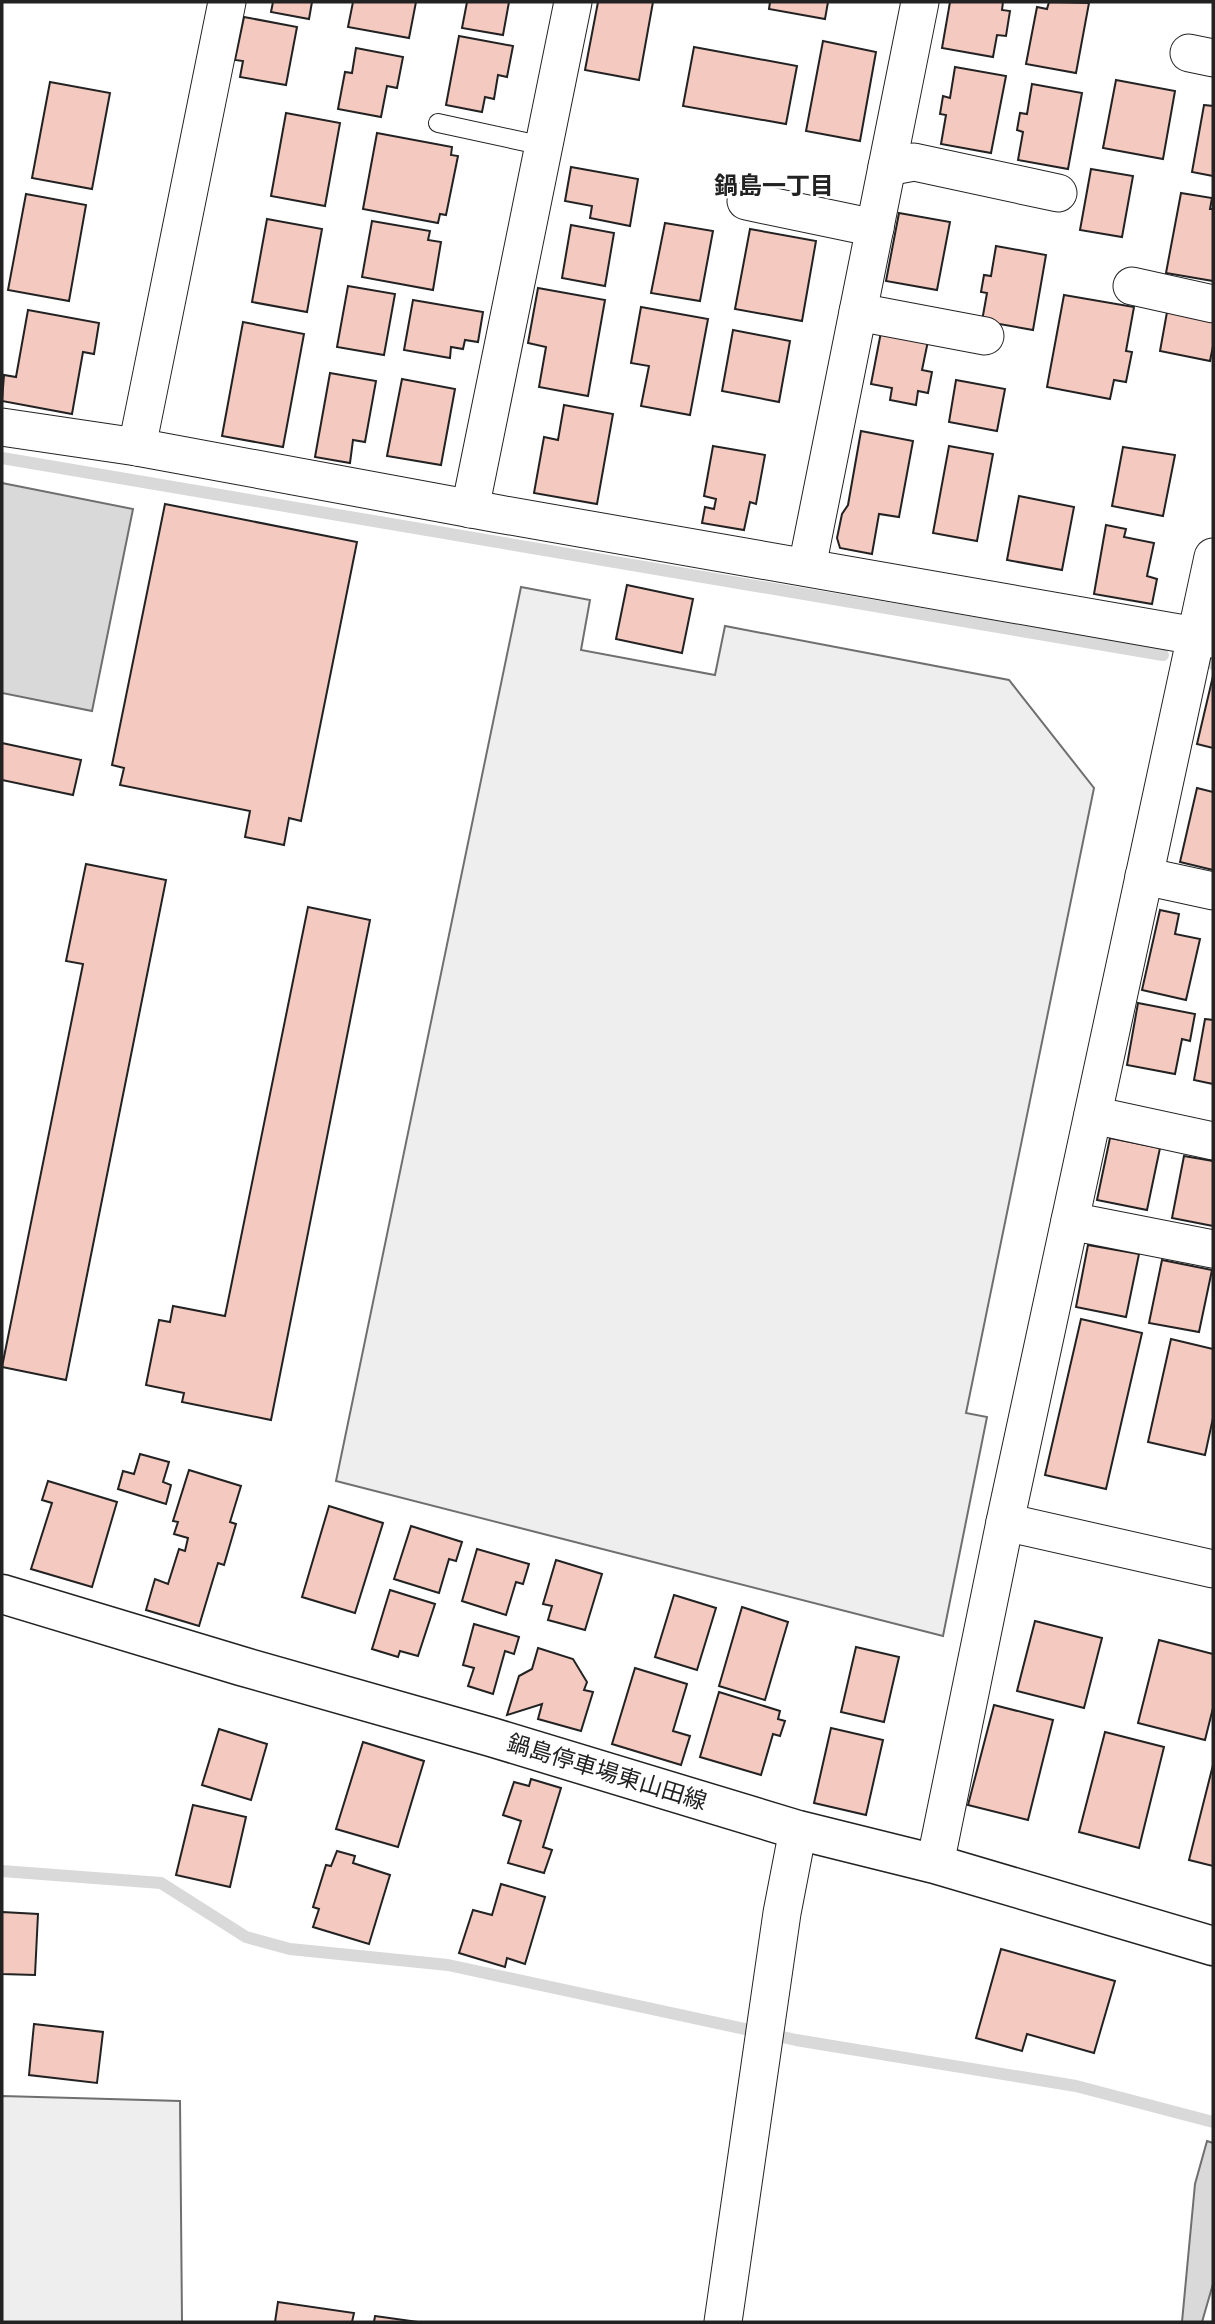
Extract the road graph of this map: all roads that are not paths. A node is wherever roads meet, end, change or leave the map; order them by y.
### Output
1 (226, 2) edge
2 (573, 2) edge
3 (920, 2) edge
4 (438, 123) dead end
5 (544, 146) junction
6 (887, 167) junction
7 (1058, 192) dead end
8 (746, 201) dead end
9 (875, 228) junction
10 (1132, 286) dead end
11 (1213, 304) edge
12 (858, 312) junction
13 (985, 336) dead end
14 (2, 427) edge
15 (136, 447) junction
16 (470, 509) junction
17 (1213, 557) edge
18 (807, 567) junction
19 (1204, 637) edge
20 (1144, 876) junction
21 (1213, 891) edge
22 (1093, 1115) junction
23 (1213, 1141) edge
24 (1070, 1221) junction
25 (1213, 1249) edge
26 (1005, 1522) junction
27 (1213, 1569) edge
28 (2, 1594) edge
29 (798, 1830) junction
30 (935, 1864) junction
31 (1213, 1946) edge
32 (723, 2322) edge

1 - 15 street
2 - 5 street
3 - 6 street
4 - 5 lane
5 - 16 street
6 - 7 street
6 - 9 street
8 - 9 street
9 - 12 street
10 - 11 street
12 - 13 street
12 - 18 street
14 - 15 street
15 - 16 street
16 - 18 street
17 - 19 street
18 - 19 street
19 - 20 street
20 - 21 street
20 - 22 street
22 - 23 street
22 - 24 street
24 - 25 street
24 - 26 street
26 - 27 street
26 - 30 street
28 - 29 main road, 鍋島停車場東山田線
29 - 30 main road, 鍋島停車場東山田線
29 - 32 street
30 - 31 main road, 鍋島停車場東山田線

